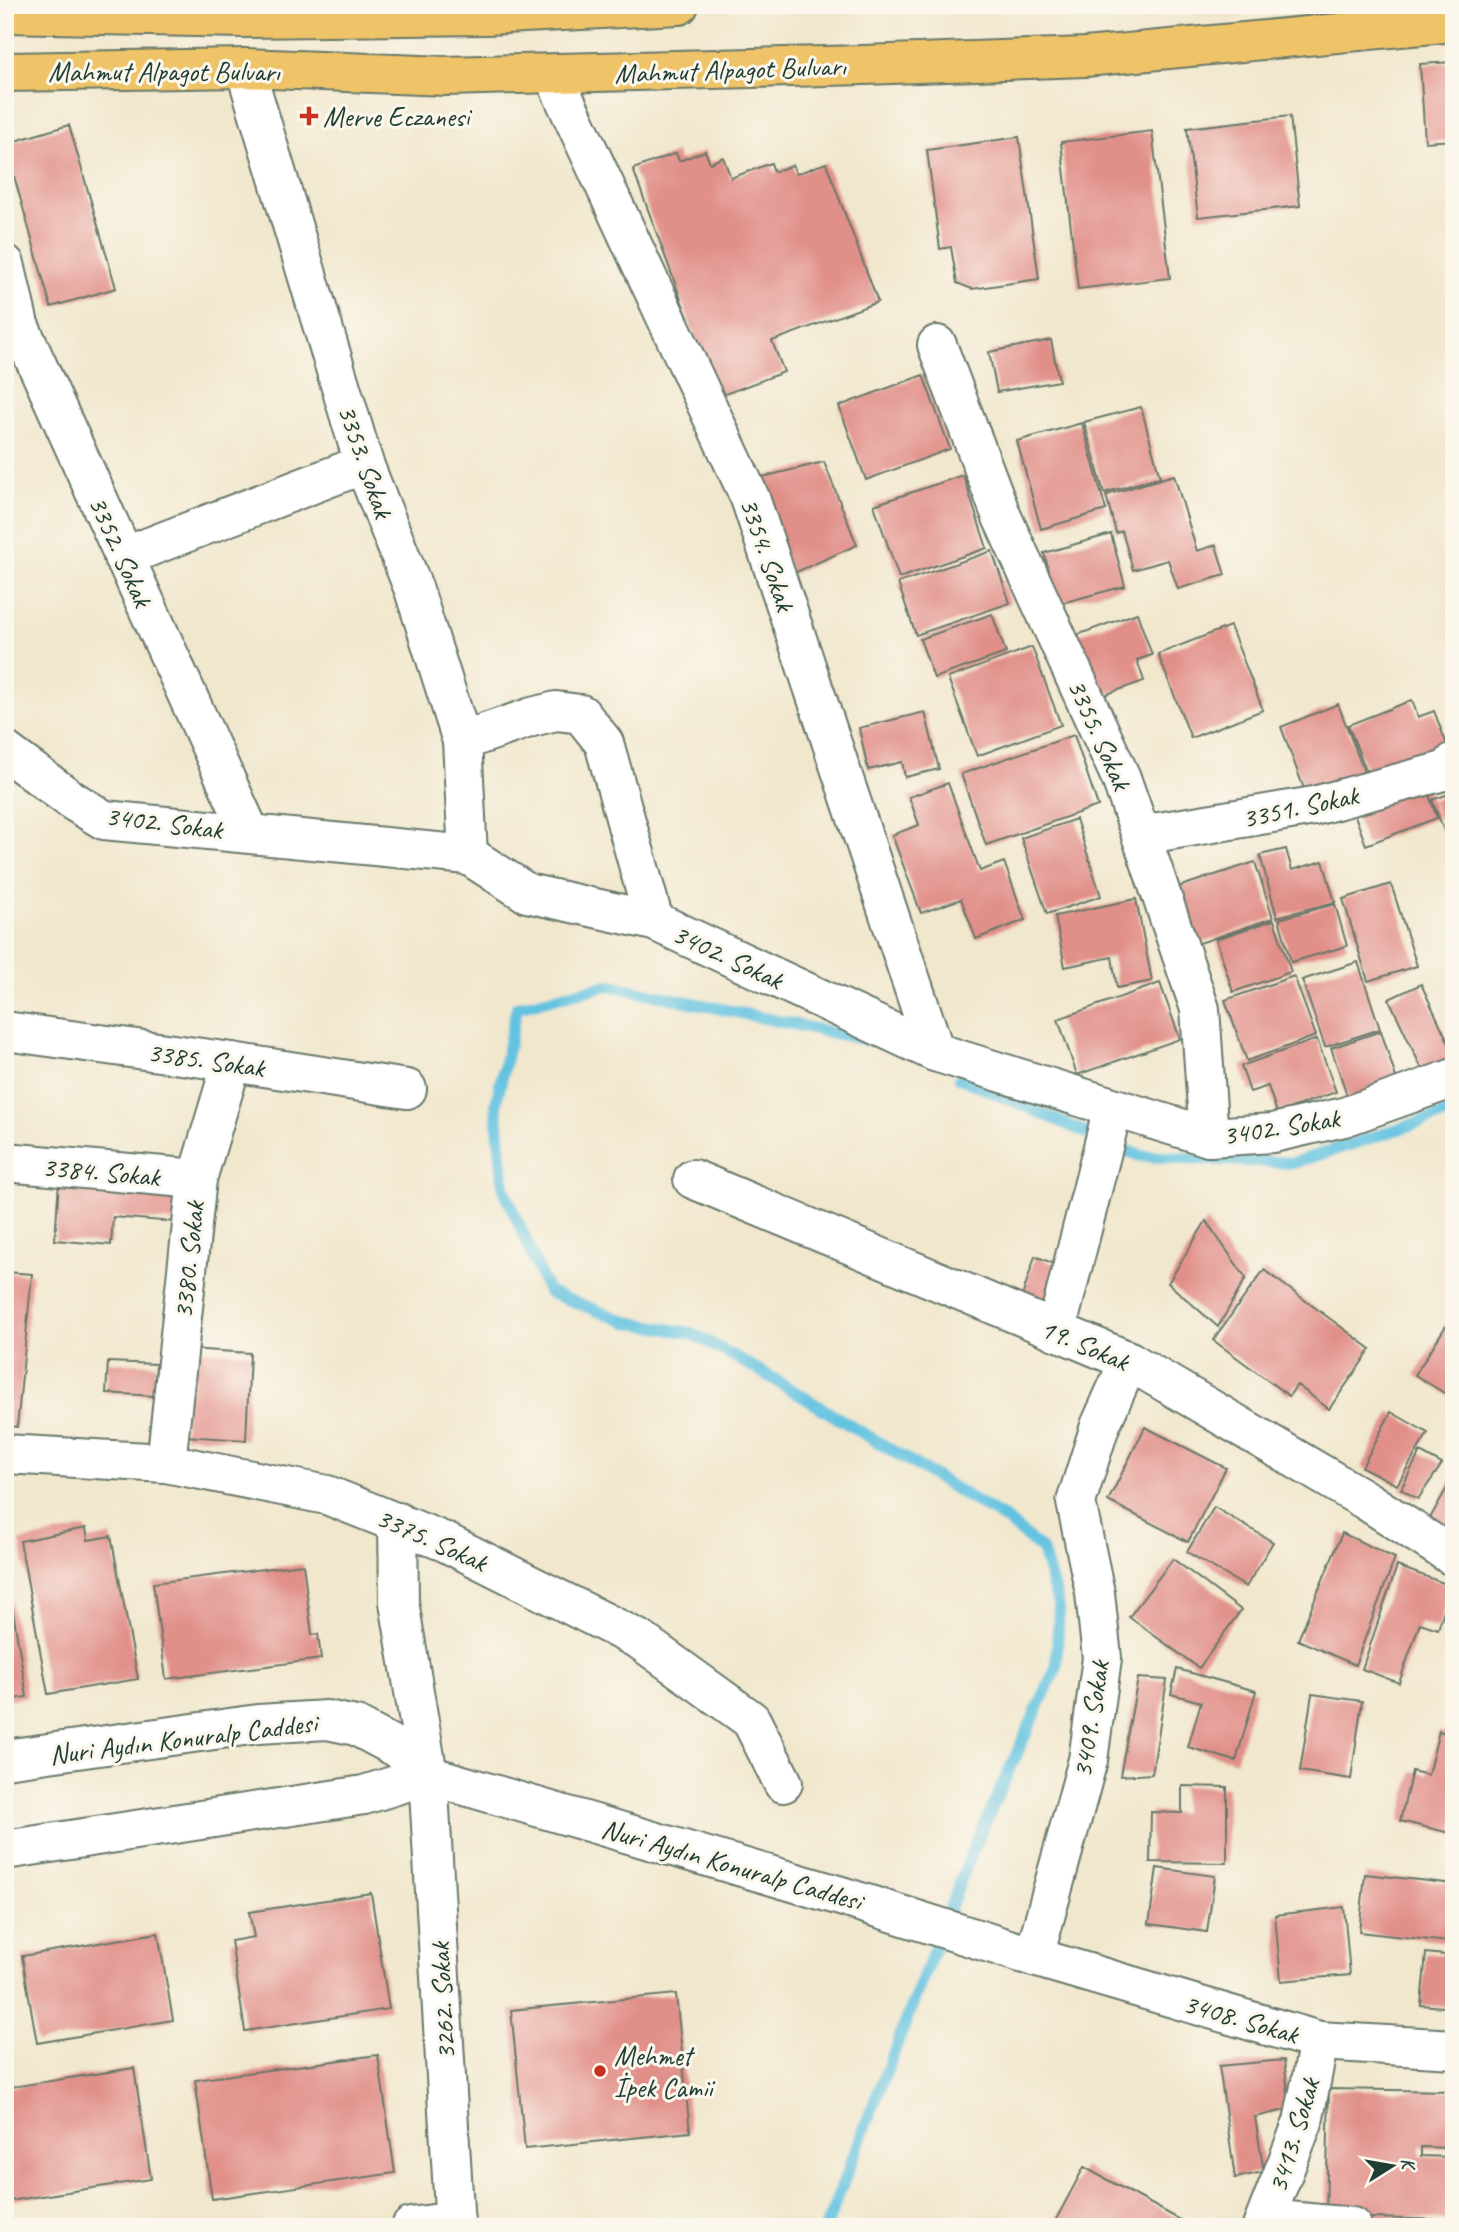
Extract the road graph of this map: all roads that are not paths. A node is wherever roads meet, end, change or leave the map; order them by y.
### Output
1 (679, 5) edge
2 (486, 10) edge
3 (242, 12) edge
4 (5, 13) edge
5 (1454, 22) edge
6 (245, 68) junction
7 (5, 72) edge
8 (553, 74) junction
9 (5, 264) edge
10 (12, 328) edge
11 (937, 345) dead end
12 (364, 464) junction
13 (123, 557) junction
14 (462, 741) junction
15 (5, 751) edge
16 (1454, 762) edge
17 (250, 833) junction
18 (1141, 835) junction
19 (468, 856) junction
20 (654, 921) junction
21 (5, 1031) edge
22 (935, 1052) junction
23 (232, 1062) junction
24 (1454, 1078) edge
25 (407, 1089) dead end
26 (1110, 1120) junction
27 (1209, 1137) junction
28 (5, 1162) edge
29 (197, 1179) junction
30 (693, 1179) dead end
31 (1056, 1331) junction
32 (1129, 1361) junction
33 (5, 1454) edge
34 (166, 1463) junction
35 (398, 1522) junction
36 (1454, 1556) edge
37 (5, 1759) edge
38 (428, 1775) junction
39 (783, 1783) dead end
40 (5, 1850) edge
41 (1034, 1957) junction
42 (1319, 2041) junction
43 (1454, 2049) edge
44 (1264, 2223) edge
45 (455, 2224) edge
46 (411, 2227) edge
47 (1352, 2227) edge

1 - 2 main road, Mahmut Alpagot Bulvarı
2 - 3 main road, Mahmut Alpagot Bulvarı
3 - 4 main road, Mahmut Alpagot Bulvarı
5 - 8 main road, Mahmut Alpagot Bulvarı
6 - 7 main road, Mahmut Alpagot Bulvarı
6 - 8 main road, Mahmut Alpagot Bulvarı
6 - 12 street, 3353. Sokak
8 - 22 street, 3354. Sokak
9 - 10 street, 3352. Sokak
10 - 13 street, 3352. Sokak
11 - 18 street, 3355. Sokak
12 - 13 street
12 - 14 street, 3353. Sokak
13 - 17 street, 3352. Sokak
14 - 19 street, 3353. Sokak
14 - 20 street
15 - 17 street, 3402. Sokak
16 - 18 street, 3351. Sokak
17 - 19 street, 3402. Sokak
18 - 27 street, 3355. Sokak
19 - 20 street, 3402. Sokak
20 - 22 street, 3402. Sokak
21 - 23 street, 3385. Sokak
22 - 26 street, 3402. Sokak
23 - 25 street, 3385. Sokak
23 - 29 street, 3380. Sokak
24 - 27 street, 3402. Sokak
26 - 27 street, 3402. Sokak
26 - 31 street
28 - 29 street, 3384. Sokak
29 - 34 street, 3380. Sokak
30 - 31 street, 19. Sokak
31 - 32 street, 19. Sokak
32 - 36 street, 19. Sokak
32 - 41 street, 3409. Sokak
33 - 34 street, 3375. Sokak
34 - 35 street, 3375. Sokak
35 - 38 street, 3262. Sokak
35 - 39 street, 3375. Sokak
37 - 38 street, Nuri Aydın Konuralp Caddesi
38 - 40 street
38 - 41 street, Nuri Aydın Konuralp Caddesi
38 - 45 street, 3262. Sokak
41 - 42 street, 3408. Sokak
42 - 43 street, 3408. Sokak
42 - 44 street, 3413. Sokak
44 - 47 street
45 - 46 street

